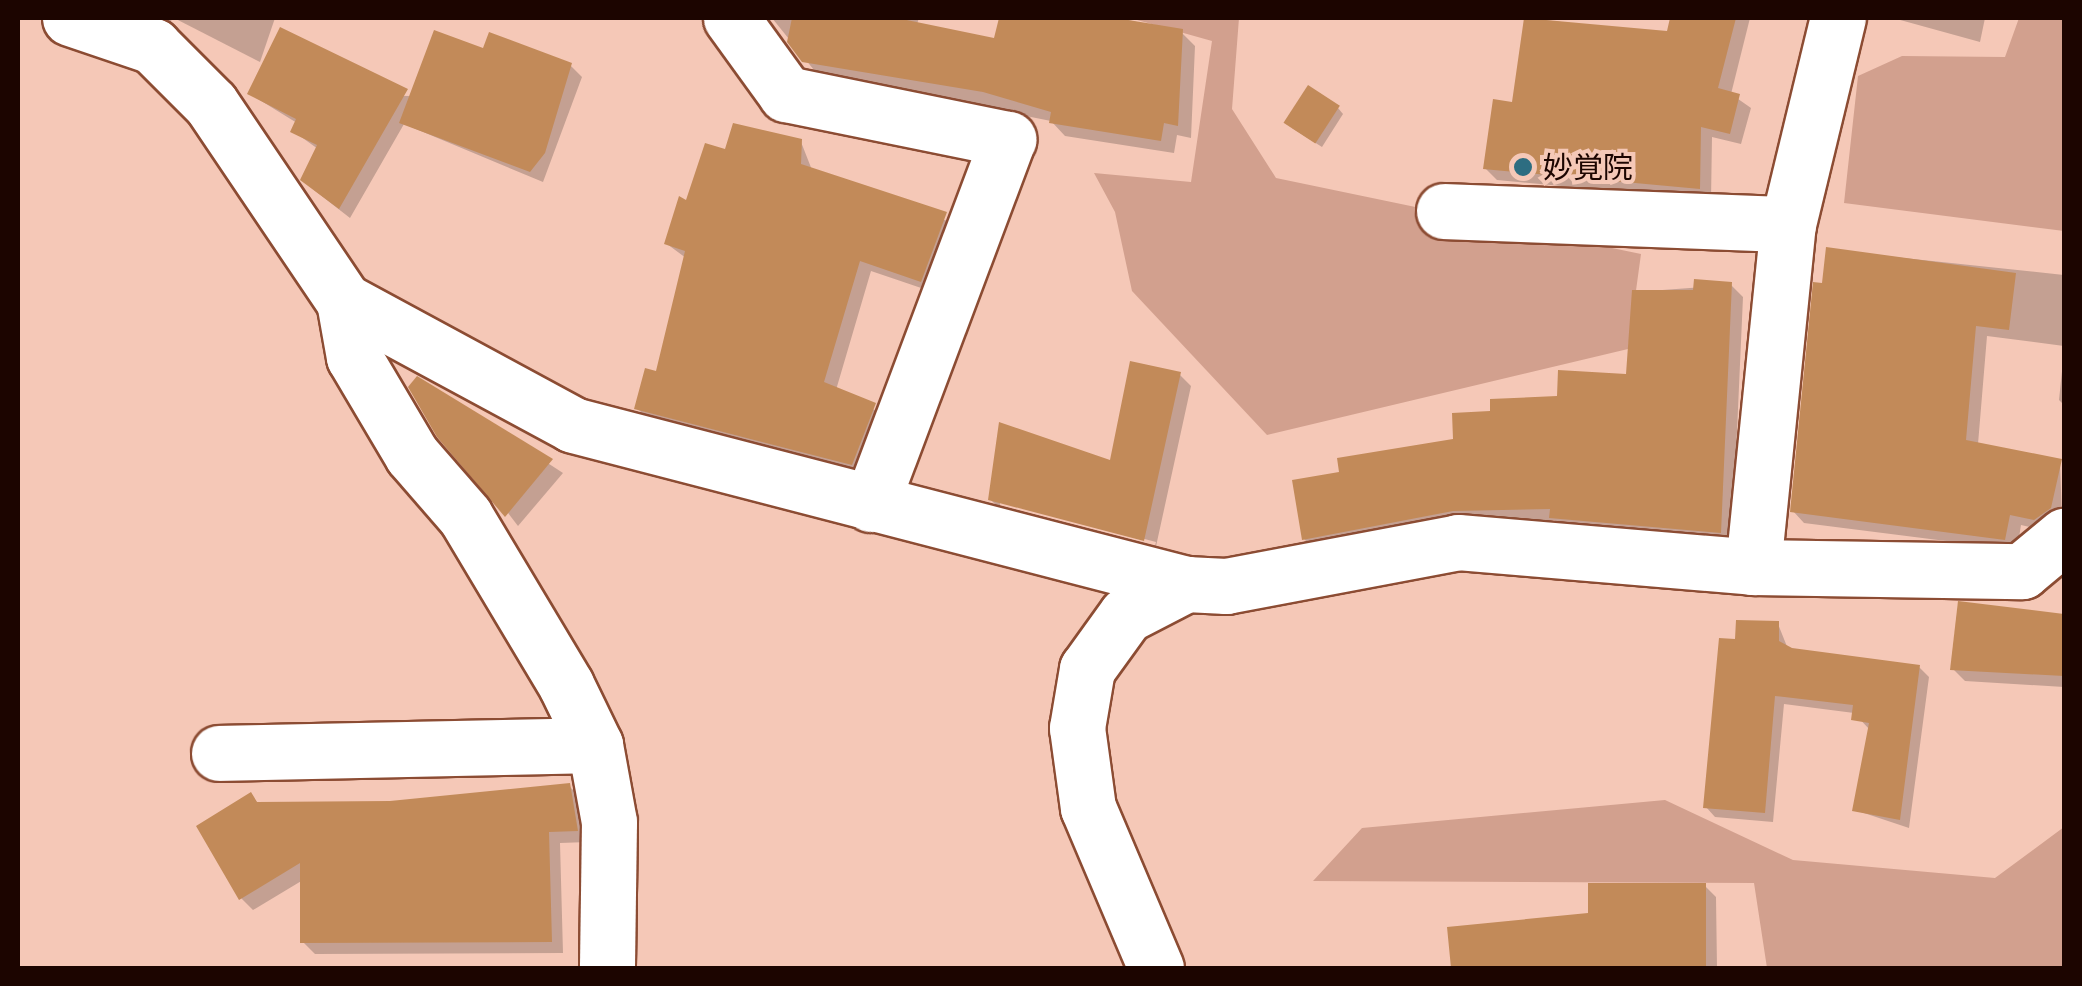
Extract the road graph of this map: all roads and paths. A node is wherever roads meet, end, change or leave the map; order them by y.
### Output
1 (70, 18) edge
2 (731, 18) edge
3 (1838, 18) edge
4 (1444, 211) dead end
5 (1788, 224) junction
6 (344, 301) junction
7 (870, 504) junction
8 (2064, 536) edge
9 (1753, 567) junction
10 (2043, 572) edge
11 (1186, 584) junction
12 (595, 745) junction
13 (218, 753) dead end
14 (606, 968) edge
15 (1156, 968) edge

1 - 6 street
2 - 7 street
3 - 5 street
4 - 5 street
5 - 9 street
6 - 7 street
6 - 12 street
7 - 11 street
8 - 10 street
9 - 10 street
9 - 11 street
11 - 15 street
12 - 13 street
12 - 14 street

